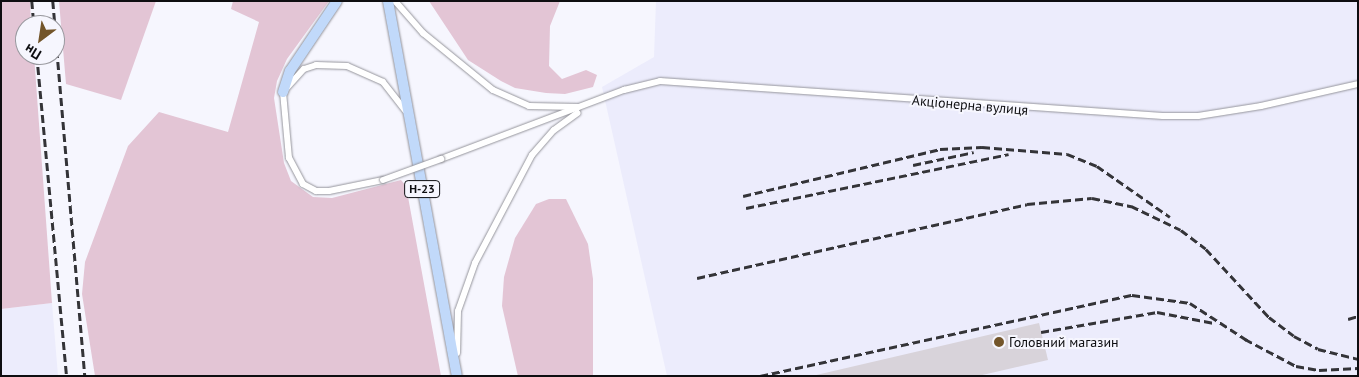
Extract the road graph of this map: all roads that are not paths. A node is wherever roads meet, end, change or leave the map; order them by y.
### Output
1 (337, 1) edge
2 (388, 1) edge
3 (395, 1) edge
4 (1358, 84) edge
5 (283, 92) junction
6 (584, 107) junction
7 (408, 116) junction
8 (457, 376) edge

1 - 5 main road
2 - 7 main road, Н-23
3 - 6 street
4 - 6 street, Акціонерна вулиця
5 - 6 street, bridge
5 - 7 street
6 - 8 street
7 - 8 main road, Н-23

